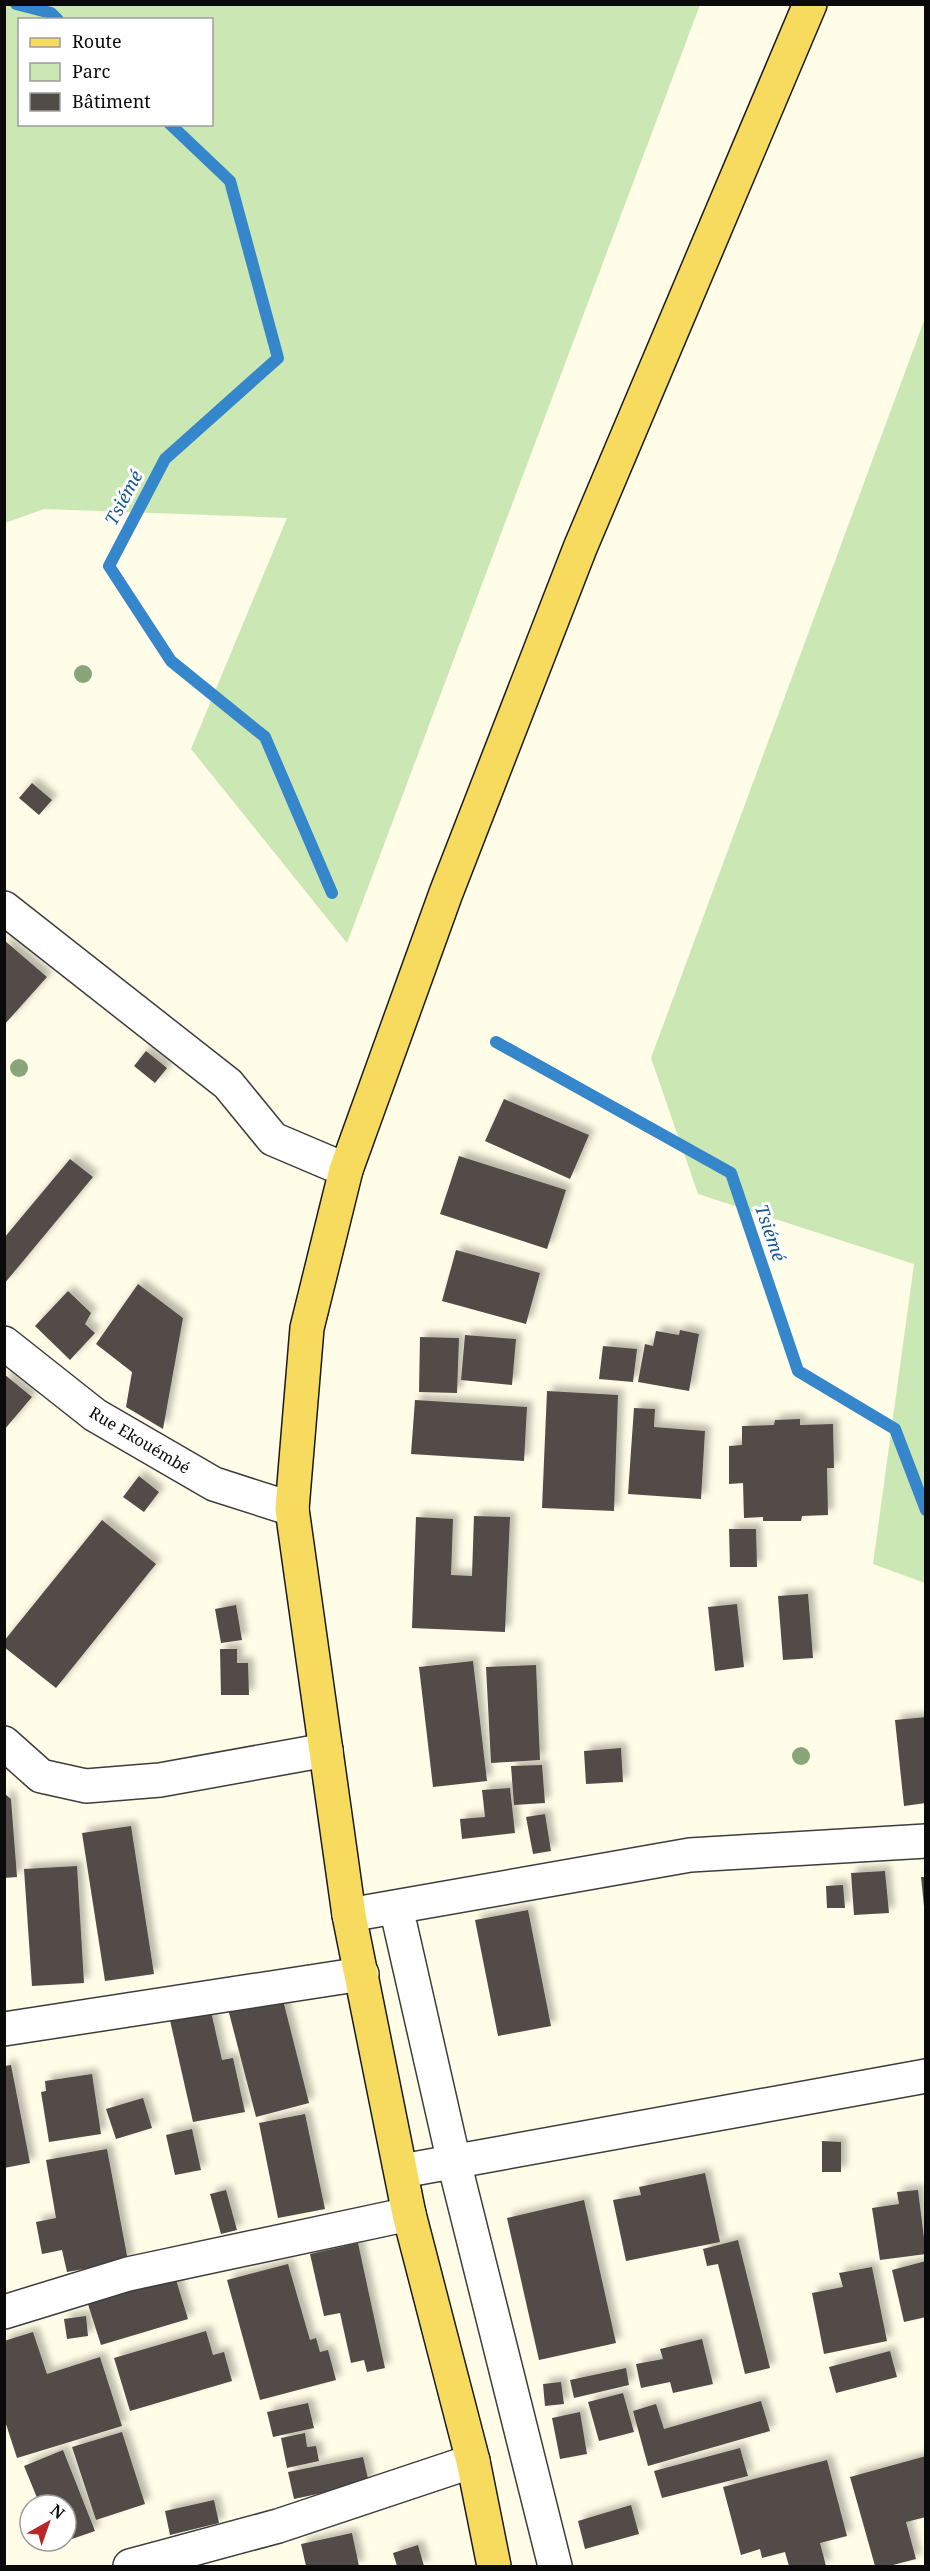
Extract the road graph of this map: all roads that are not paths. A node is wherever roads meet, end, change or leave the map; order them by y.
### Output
1 (810, 4) edge
2 (4, 908) edge
3 (346, 1170) junction
4 (4, 1343) edge
5 (292, 1509) junction
6 (4, 1743) edge
7 (326, 1750) junction
8 (926, 1841) edge
9 (396, 1907) junction
10 (349, 1915) junction
11 (362, 1974) junction
12 (4, 2029) edge
13 (926, 2076) edge
14 (454, 2162) junction
15 (402, 2171) junction
16 (409, 2214) junction
17 (4, 2313) edge
18 (473, 2461) junction
19 (130, 2566) edge
20 (494, 2566) edge
21 (555, 2566) edge

1 - 3 main road
2 - 3 street
3 - 5 main road
4 - 5 street, Rue Ekouémbé
5 - 7 main road
6 - 7 street
7 - 10 main road
8 - 9 street
9 - 10 street
9 - 14 street
10 - 11 main road
11 - 12 street
11 - 15 main road
13 - 14 street
14 - 15 street
14 - 21 street
15 - 16 main road
16 - 17 street
16 - 18 main road
18 - 19 street
18 - 20 main road

